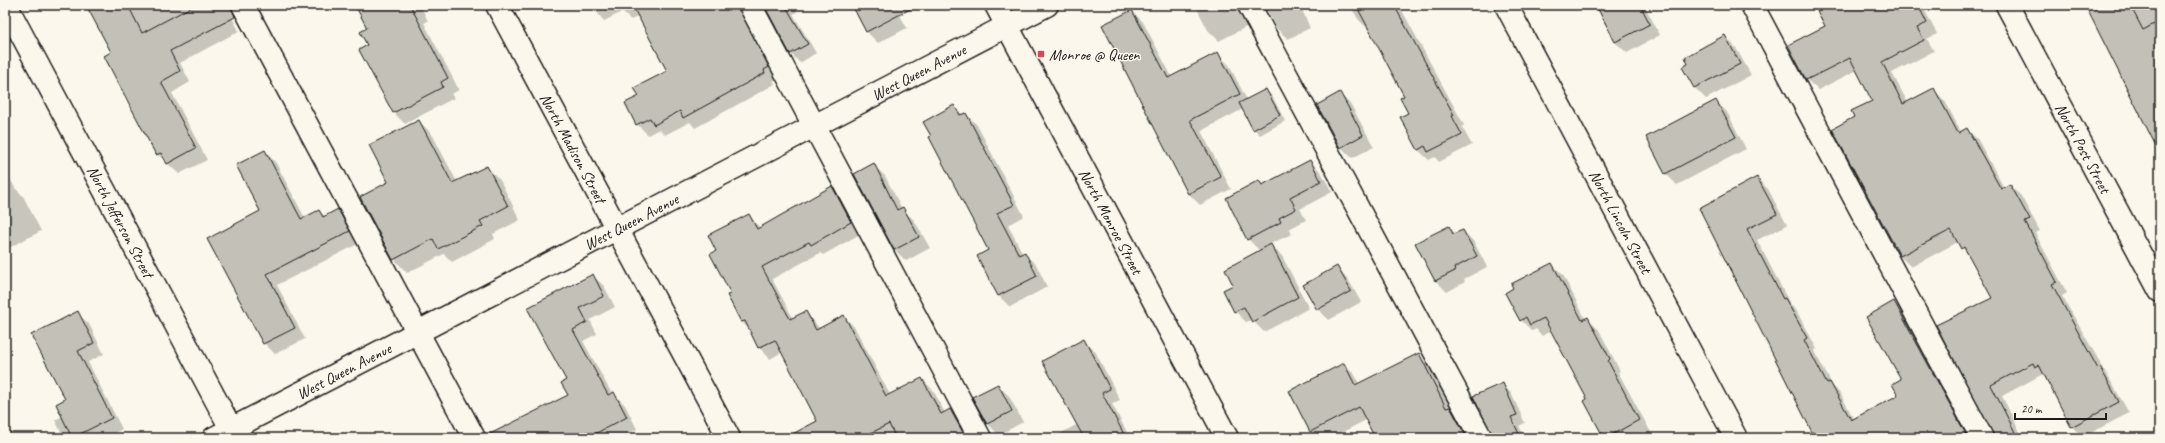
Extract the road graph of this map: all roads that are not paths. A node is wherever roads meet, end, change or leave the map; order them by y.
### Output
1 (6, 5) edge
2 (243, 5) edge
3 (497, 5) edge
4 (750, 5) edge
5 (996, 5) edge
6 (1047, 5) edge
7 (1249, 5) edge
8 (1506, 5) edge
9 (1752, 5) edge
10 (2007, 5) edge
11 (1007, 26) junction
12 (815, 125) junction
13 (616, 227) junction
14 (2160, 291) edge
15 (417, 331) junction
16 (227, 435) edge
17 (474, 438) edge
18 (729, 438) edge
19 (980, 438) edge
20 (1227, 438) edge
21 (1481, 438) edge
22 (1736, 438) edge
23 (1982, 438) edge

1 - 16 street, North Jefferson Street
2 - 15 street
3 - 13 street, North Madison Street
4 - 12 street
5 - 11 street, North Monroe Street
6 - 11 street, West Queen Avenue
7 - 21 street
8 - 22 street, North Lincoln Street
9 - 23 street
10 - 14 street, North Post Street
11 - 12 street, West Queen Avenue
11 - 20 street, North Monroe Street
12 - 13 street, West Queen Avenue
12 - 19 street
13 - 15 street, West Queen Avenue
13 - 18 street, North Madison Street
15 - 16 street, West Queen Avenue
15 - 17 street

